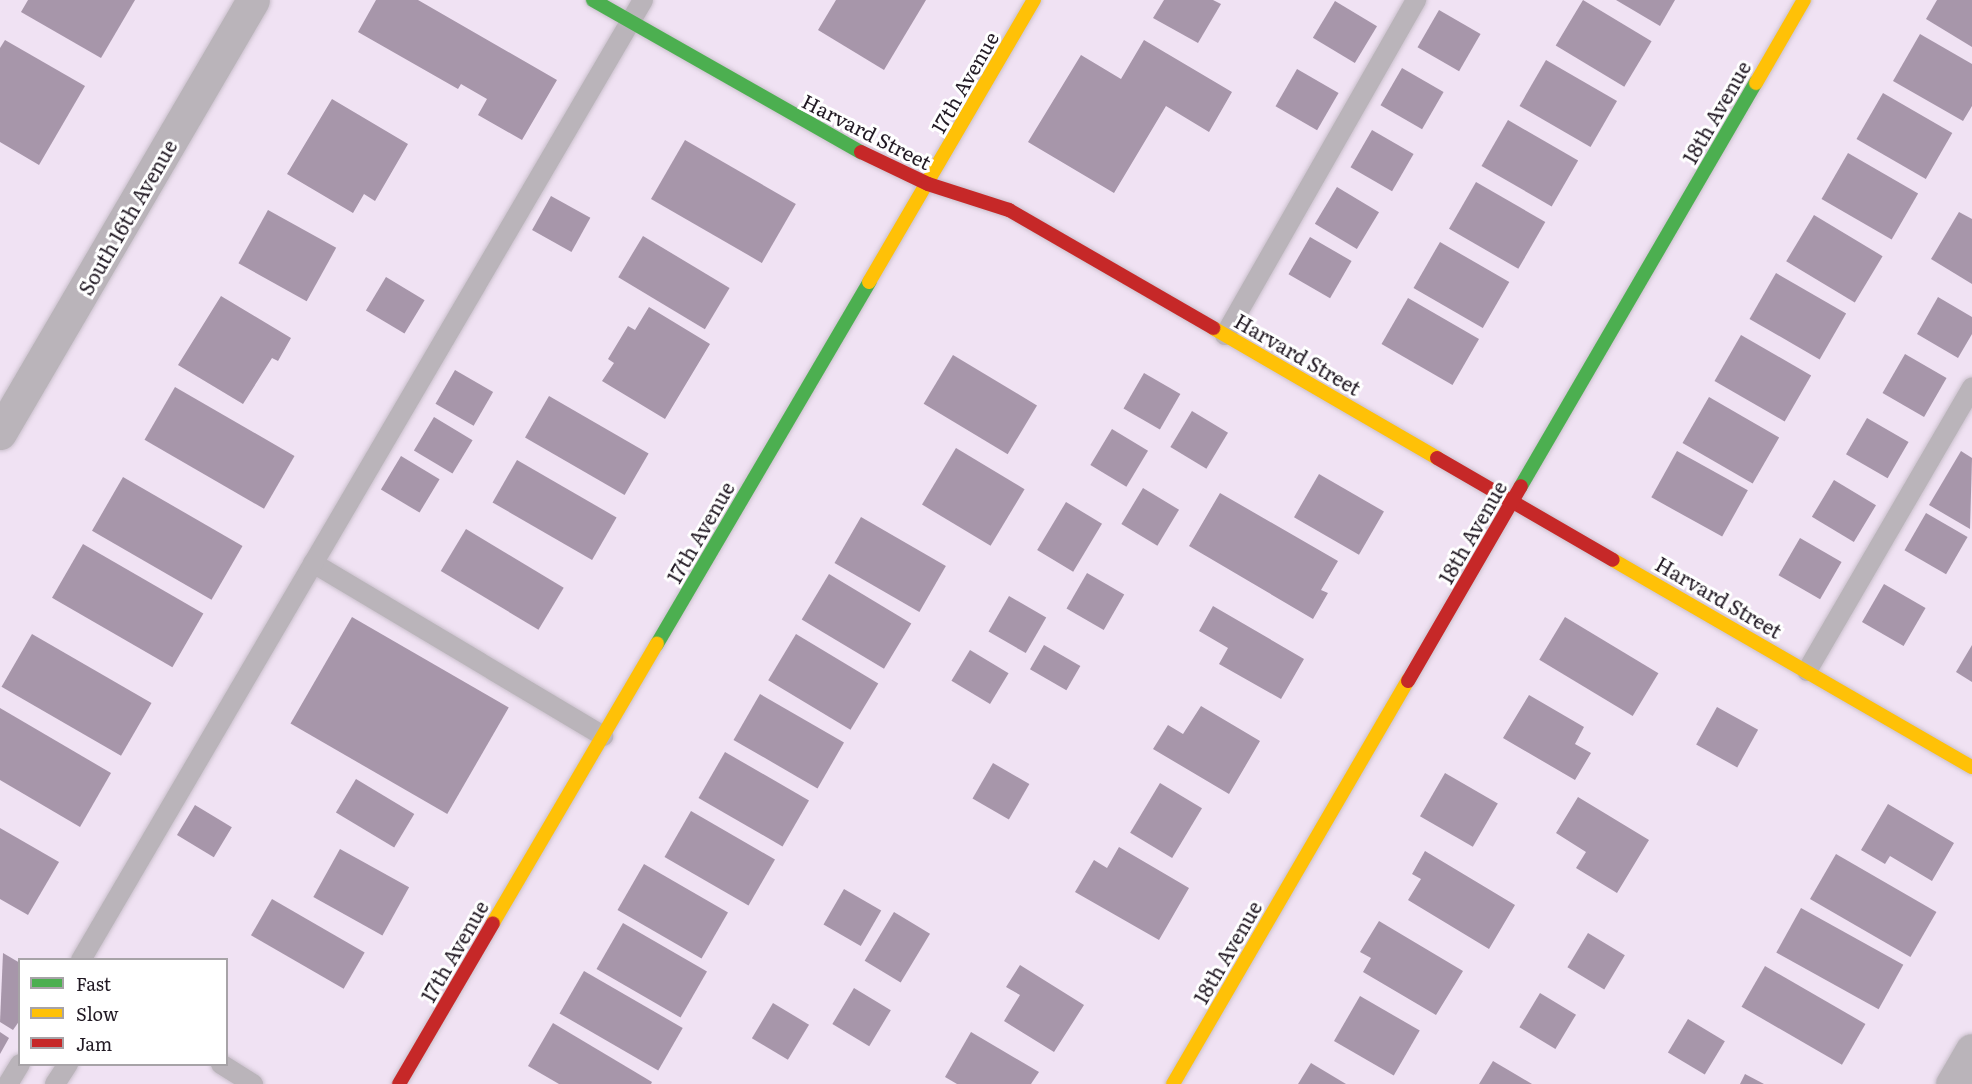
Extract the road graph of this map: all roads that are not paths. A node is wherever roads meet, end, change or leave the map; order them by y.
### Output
1 (253, 0) edge
2 (593, 0) edge
3 (643, 0) edge
4 (1034, 0) edge
5 (1416, 0) edge
6 (1804, 0) edge
7 (630, 21) junction
8 (928, 184) junction
9 (1225, 335) junction
10 (1972, 388) edge
11 (0, 433) edge
12 (1513, 501) junction
13 (313, 563) junction
14 (1807, 671) junction
15 (603, 736) junction
16 (1972, 767) edge
17 (82, 958) edge
18 (1972, 1050) edge
19 (19, 1066) edge
20 (67, 1066) edge
21 (223, 1066) edge
22 (8, 1084) edge
23 (56, 1084) edge
24 (253, 1084) edge
25 (399, 1084) edge
26 (1173, 1084) edge
27 (1952, 1084) edge

1 - 11 street, South 16th Avenue
2 - 7 street, Harvard Street
3 - 7 lane
4 - 8 street, 17th Avenue
5 - 9 lane
6 - 12 street, 18th Avenue
7 - 8 street, Harvard Street
7 - 13 lane
8 - 9 street, Harvard Street
8 - 15 street, 17th Avenue
9 - 12 street, Harvard Street
10 - 14 lane
12 - 14 street, Harvard Street
12 - 26 street, 18th Avenue
13 - 15 lane
13 - 17 lane
14 - 16 street, Harvard Street
15 - 25 street, 17th Avenue
18 - 27 street
19 - 22 lane
20 - 23 lane
21 - 24 lane

